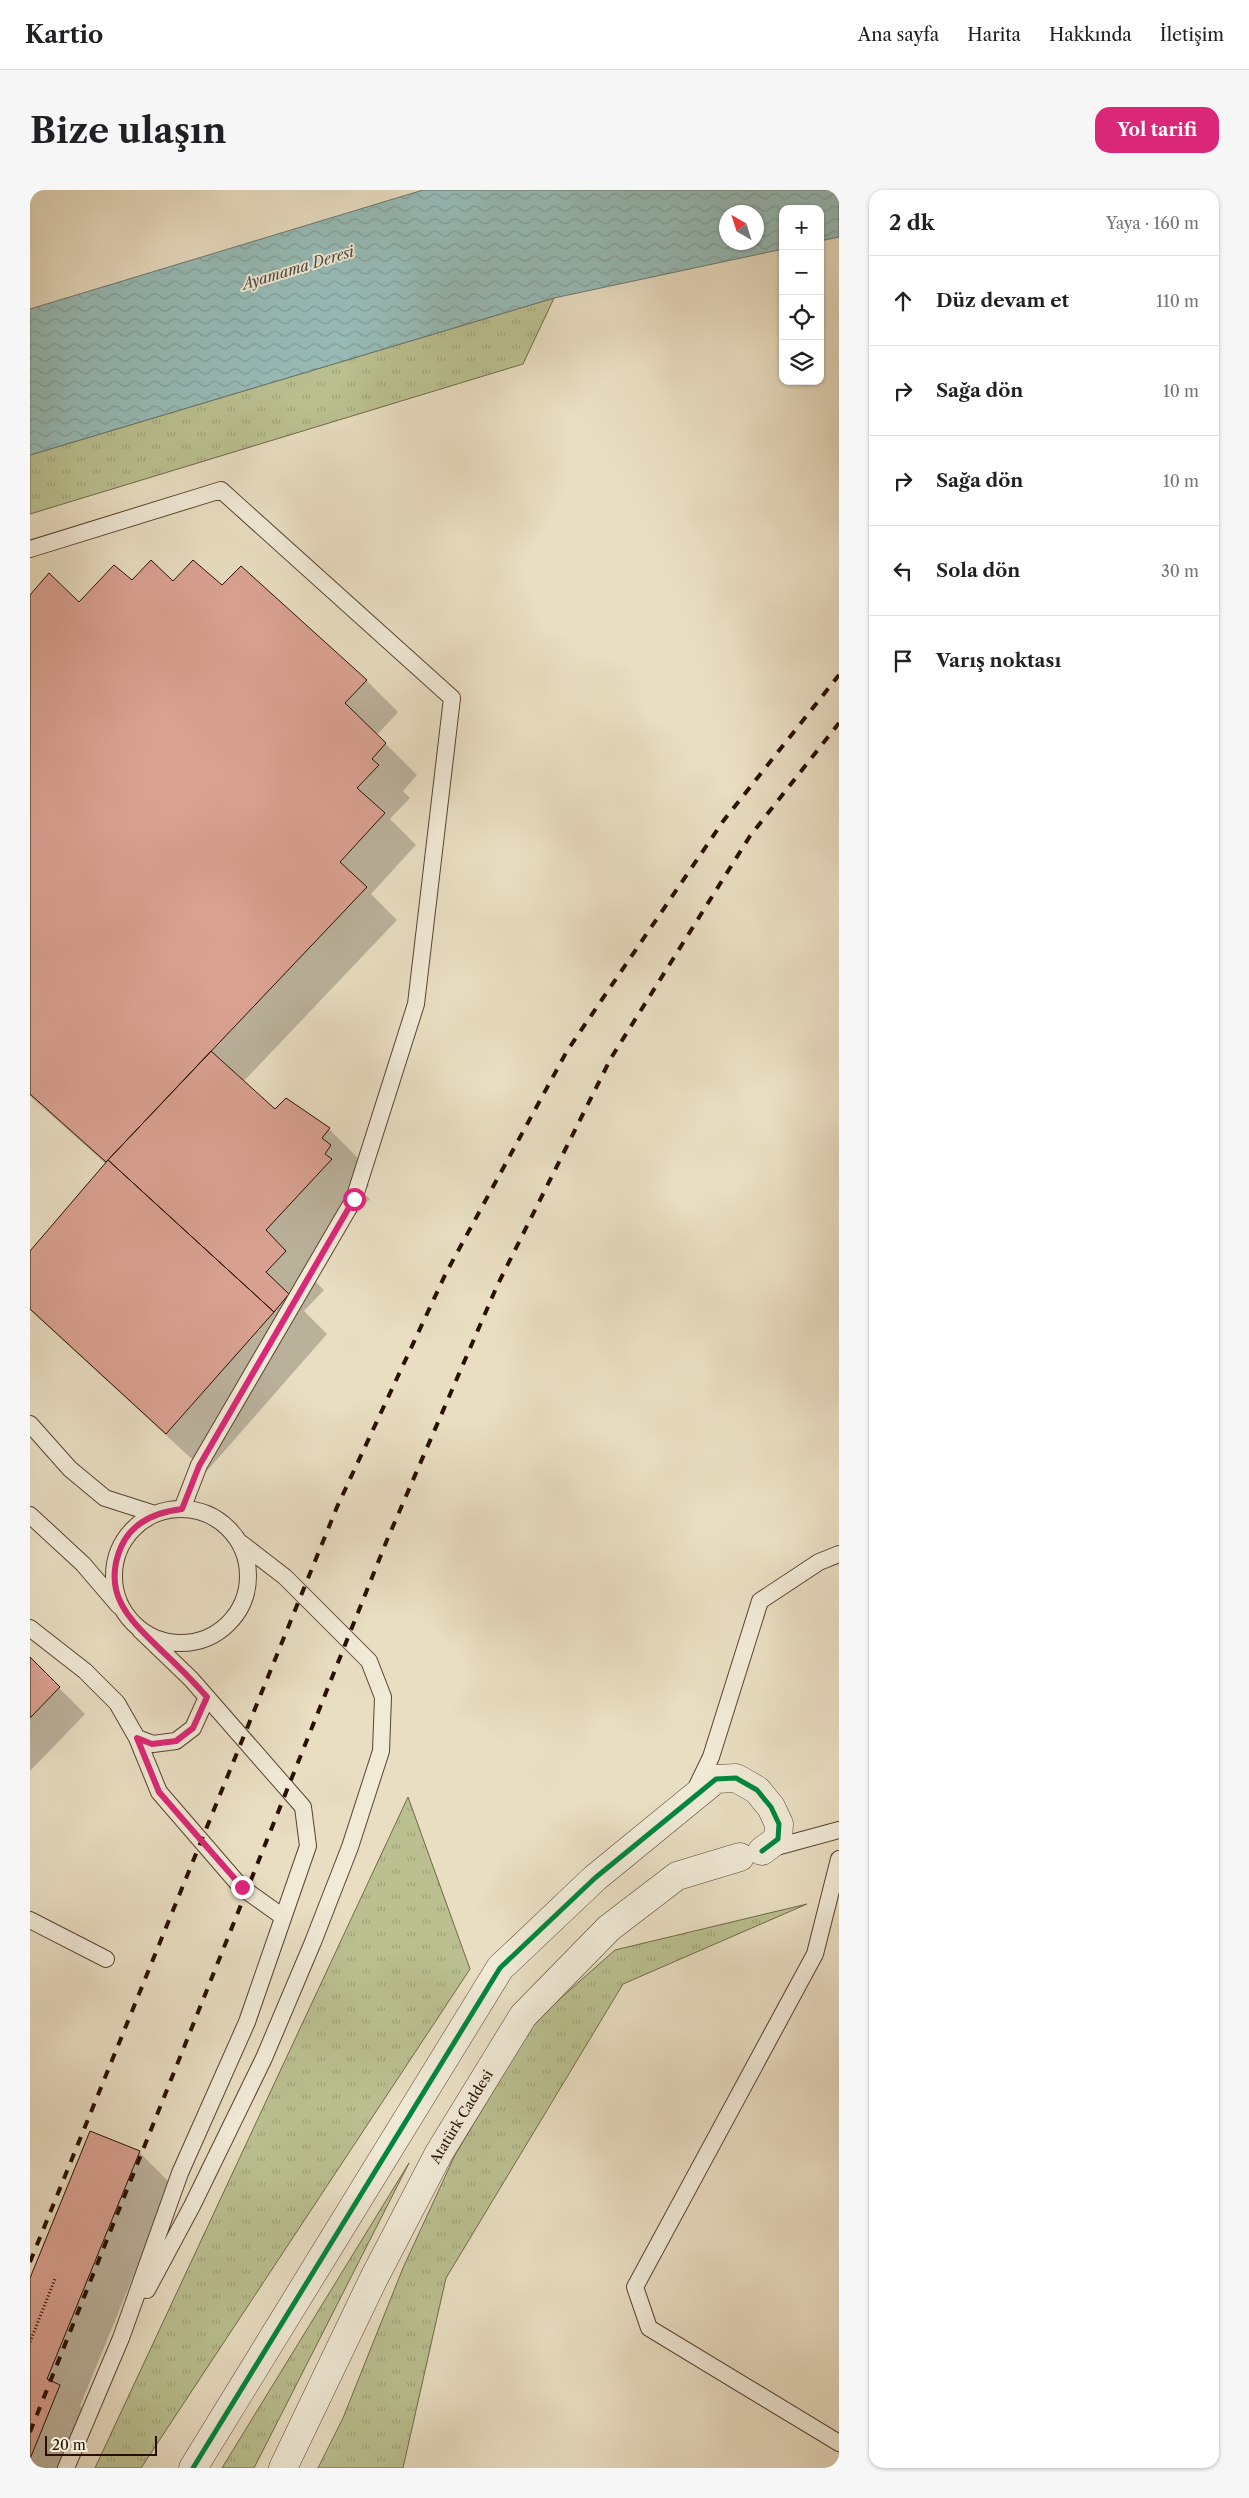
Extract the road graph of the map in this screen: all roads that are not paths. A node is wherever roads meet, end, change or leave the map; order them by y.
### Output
1 (30, 549) edge
2 (30, 1424) edge
3 (182, 1509) junction
4 (155, 1514) junction
5 (30, 1515) edge
6 (240, 1543) junction
7 (839, 1554) edge
8 (128, 1617) junction
9 (30, 1628) edge
10 (140, 1630) junction
11 (207, 1697) junction
12 (137, 1738) junction
13 (691, 1798) junction
14 (839, 1830) edge
15 (751, 1854) junction
16 (839, 1859) edge
17 (283, 1917) junction
18 (30, 1920) edge
19 (106, 1958) dead end
20 (120, 2338) junction
21 (839, 2444) edge
22 (66, 2468) edge
23 (193, 2468) edge
24 (283, 2468) edge

1 - 3 lane
2 - 4 lane
3 - 4 lane
3 - 6 lane
4 - 8 lane
5 - 8 lane
6 - 10 lane
6 - 20 lane
7 - 13 lane
8 - 10 lane
9 - 12 lane
10 - 11 lane
11 - 12 lane
11 - 17 lane
12 - 17 lane
13 - 15 street
13 - 23 street
14 - 15 lane
15 - 24 street, Atatürk Caddesi
16 - 21 lane
17 - 20 lane
18 - 19 lane
20 - 22 lane

